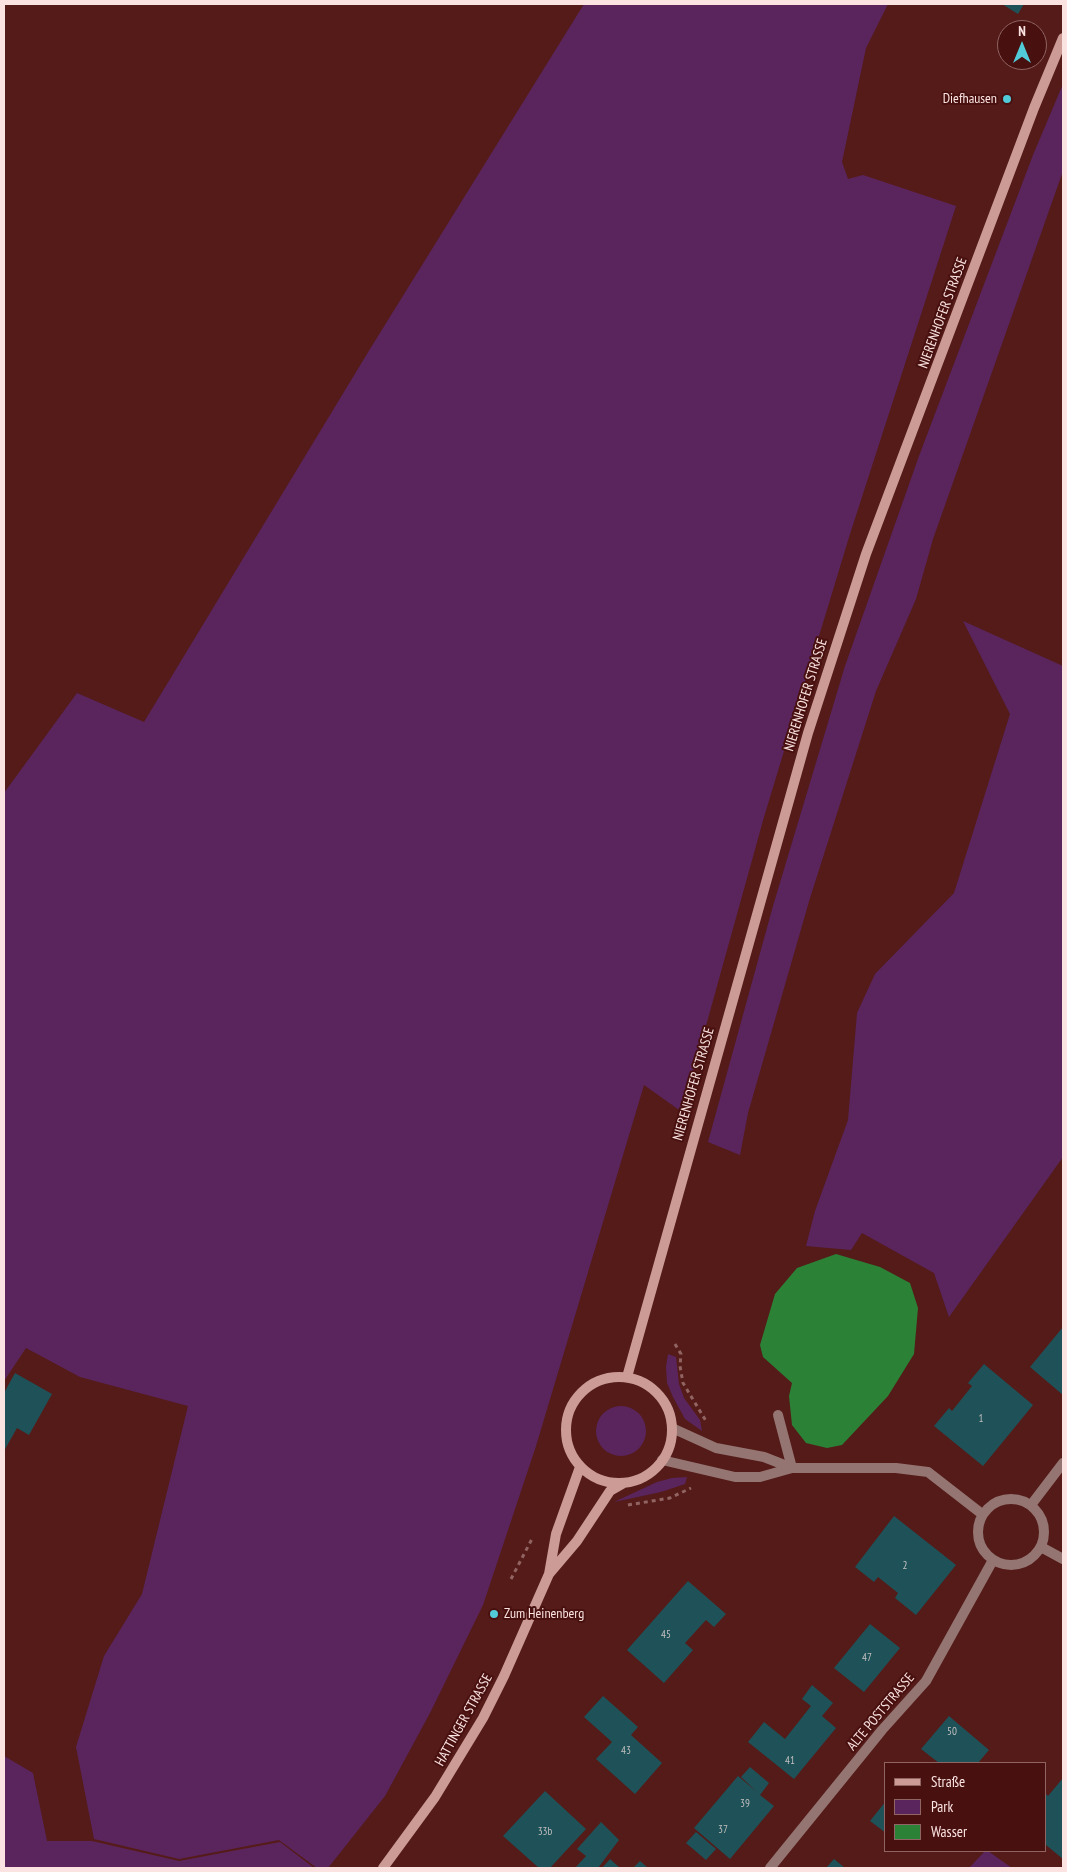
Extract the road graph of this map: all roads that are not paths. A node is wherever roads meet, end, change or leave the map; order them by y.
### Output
1 (1063, 38) edge
2 (627, 1377) junction
3 (778, 1415) dead end
4 (672, 1428) junction
5 (662, 1460) junction
6 (1063, 1463) edge
7 (580, 1467) junction
8 (792, 1468) junction
9 (624, 1483) junction
10 (1031, 1505) junction
11 (982, 1514) junction
12 (1041, 1548) junction
13 (1063, 1559) edge
14 (993, 1560) junction
15 (549, 1574) junction
16 (383, 1868) edge
17 (770, 1868) edge

1 - 2 main road, NIERENHOFER STRASSE
2 - 4 main road
2 - 7 main road
3 - 8 street
4 - 5 main road
4 - 8 street
5 - 8 street
5 - 9 main road
6 - 10 street
7 - 9 main road
7 - 15 main road, HATTINGER STRASSE
8 - 11 street
9 - 15 main road, HATTINGER STRASSE
10 - 11 street
10 - 12 street
11 - 14 street
12 - 13 street
12 - 14 street
14 - 17 street, ALTE POSTSTRASSE
15 - 16 main road, HATTINGER STRASSE

